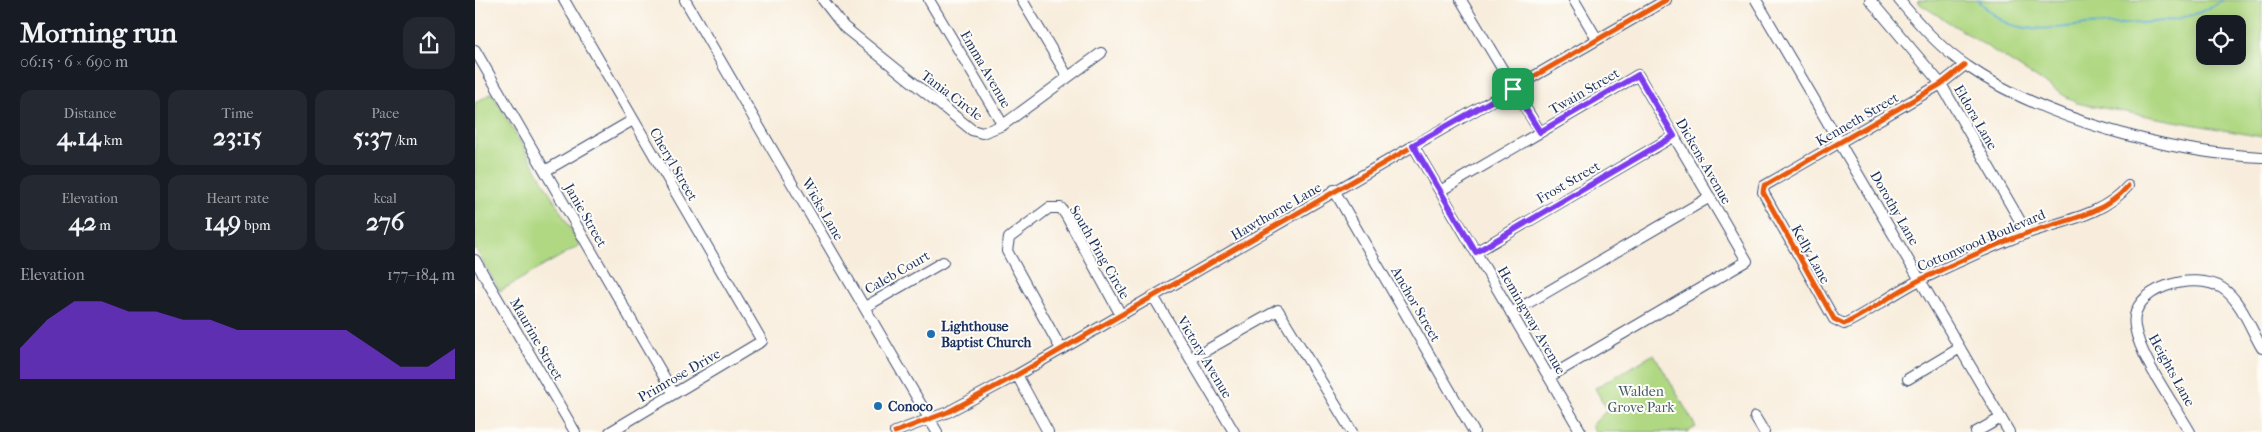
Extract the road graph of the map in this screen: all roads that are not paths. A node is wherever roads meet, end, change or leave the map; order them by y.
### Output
1 (564, 0) edge
2 (685, 0) edge
3 (823, 0) edge
4 (929, 0) edge
5 (1023, 0) edge
6 (1461, 0) edge
7 (1574, 0) edge
8 (1666, 0) edge
9 (1756, 0) edge
10 (1870, 0) edge
11 (1899, 0) edge
12 (1597, 39) junction
13 (475, 50) edge
14 (1101, 53) dead end
15 (1965, 65) junction
16 (1638, 75) joint
17 (1068, 77) junction
18 (1941, 84) junction
19 (1513, 89) junction
20 (633, 120) junction
21 (1003, 125) junction
22 (1540, 132) junction
23 (1674, 136) junction
24 (1840, 141) junction
25 (1413, 145) junction
26 (2262, 157) edge
27 (545, 172) junction
28 (2128, 186) dead end
29 (1334, 190) junction
30 (1440, 191) junction
31 (1763, 192) joint
32 (1710, 197) junction
33 (2027, 233) junction
34 (1476, 252) junction
35 (475, 260) edge
36 (943, 262) dead end
37 (1921, 280) junction
38 (1153, 296) junction
39 (865, 306) junction
40 (1511, 313) junction
41 (1121, 315) junction
42 (1844, 324) joint
43 (762, 342) joint
44 (1960, 348) junction
45 (2262, 348) edge
46 (1061, 350) junction
47 (1191, 359) junction
48 (1017, 375) junction
49 (1549, 377) junction
50 (1908, 379) dead end
51 (673, 394) junction
52 (1755, 416) dead end
53 (2001, 418) junction
54 (930, 420) junction
55 (575, 432) edge
56 (610, 432) edge
57 (895, 432) edge
58 (937, 432) edge
59 (1048, 432) edge
60 (1234, 432) edge
61 (1352, 432) edge
62 (1474, 432) edge
63 (1581, 432) edge
64 (1764, 432) edge
65 (1976, 432) edge
66 (2009, 432) edge
67 (2191, 432) edge

1 - 20 street, Cheryl Street
2 - 39 street, Wicks Lane
3 - 21 street, Tania Circle
4 - 21 street, Emma Avenue
5 - 17 street
6 - 19 street
7 - 12 street
8 - 12 street, Hawthorne Lane
9 - 24 street, Dorothy Lane
10 - 18 street, Eldora Lane
11 - 15 street
12 - 19 street, Hawthorne Lane
13 - 27 street, Janie Street
14 - 17 street, Tania Circle
15 - 18 street, Kenneth Street
15 - 26 street
16 - 22 street, Twain Street
16 - 23 street, Dickens Avenue
17 - 21 street, Tania Circle
18 - 24 street, Kenneth Street
18 - 33 street, Eldora Lane
19 - 22 street
19 - 25 street, Hawthorne Lane
20 - 27 street
20 - 43 street, Cheryl Street
22 - 30 street, Twain Street
23 - 32 street, Dickens Avenue
23 - 34 street, Frost Street
24 - 31 street, Kenneth Street
24 - 37 street, Dorothy Lane
25 - 29 street, Hawthorne Lane
25 - 30 street, Hemingway Avenue
27 - 51 street, Janie Street
28 - 33 street, Cottonwood Boulevard
29 - 38 street, Hawthorne Lane
29 - 62 street, Anchor Street
30 - 34 street, Hemingway Avenue
31 - 42 street, Kelly Lane
32 - 40 street
32 - 49 street, Dickens Avenue
33 - 37 street, Cottonwood Boulevard
34 - 40 street, Hemingway Avenue
35 - 55 street, Maurine Street
36 - 39 street, Caleb Court
37 - 42 street, Cottonwood Boulevard
37 - 44 street, Dorothy Lane
38 - 41 street, Hawthorne Lane
38 - 47 street, Victory Avenue
39 - 54 street, Wicks Lane
40 - 49 street, Hemingway Avenue
41 - 46 street, Hawthorne Lane
41 - 46 street, South Ping Circle
43 - 51 street, Primrose Drive
44 - 50 street
44 - 53 street, Dorothy Lane
45 - 67 street, Heights Lane
46 - 48 street, Hawthorne Lane
47 - 60 street, Victory Avenue
47 - 61 street
48 - 54 street, Hawthorne Lane
48 - 59 street
49 - 63 street, Hemingway Avenue
51 - 56 street, Primrose Drive
52 - 64 street
53 - 65 street
53 - 66 street, Dorothy Lane
54 - 57 street, Hawthorne Lane
54 - 58 street, Wicks Lane

